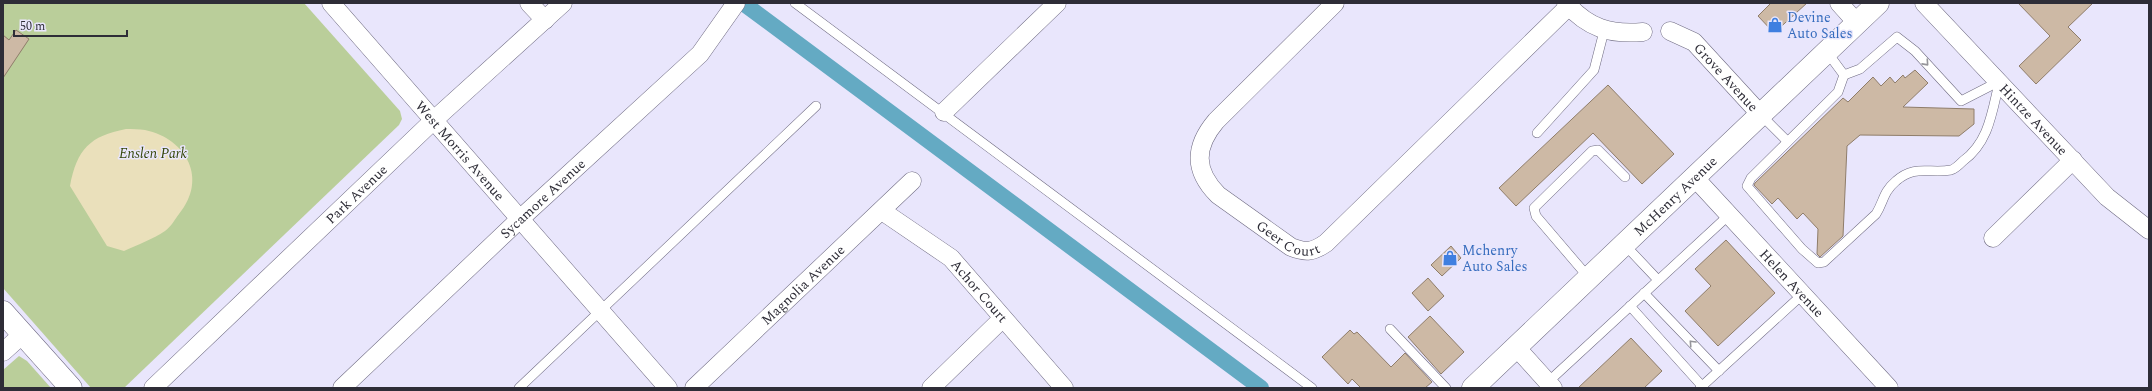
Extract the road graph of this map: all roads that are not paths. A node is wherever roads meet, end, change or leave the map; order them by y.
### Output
1 (331, 3) edge
2 (529, 3) edge
3 (563, 3) edge
4 (795, 3) edge
5 (1057, 3) edge
6 (1336, 3) edge
7 (1840, 3) edge
8 (1878, 3) edge
9 (1924, 3) edge
10 (1568, 5) edge
11 (733, 7) edge
12 (544, 20) junction
13 (1857, 23) junction
14 (1604, 31) junction
15 (1670, 31) dead end
16 (1643, 32) dead end
17 (1827, 52) junction
18 (1844, 75) junction
19 (1999, 82) junction
20 (816, 106) dead end
21 (944, 112) junction
22 (1761, 115) junction
23 (435, 120) junction
24 (1537, 133) dead end
25 (1787, 141) junction
26 (2073, 160) junction
27 (1625, 177) dead end
28 (1695, 178) junction
29 (912, 181) dead end
30 (882, 211) junction
31 (1729, 215) junction
32 (520, 218) junction
33 (2149, 230) edge
34 (1993, 238) dead end
35 (1625, 245) junction
36 (1589, 278) junction
37 (1658, 280) junction
38 (1644, 293) junction
39 (1803, 294) junction
40 (1630, 306) junction
41 (600, 310) junction
42 (3, 312) edge
43 (1002, 319) junction
44 (1390, 329) dead end
45 (23, 334) junction
46 (1516, 347) junction
47 (3, 352) edge
48 (1719, 371) junction
49 (1551, 385) edge
50 (1701, 387) edge
51 (71, 388) edge
52 (153, 388) edge
53 (342, 388) edge
54 (519, 388) edge
55 (668, 388) edge
56 (694, 388) edge
57 (931, 388) edge
58 (1064, 388) edge
59 (1312, 388) edge
60 (1446, 388) edge
61 (1473, 388) edge
62 (1889, 388) edge

1 - 23 street, West Morris Avenue
2 - 12 street
3 - 12 street, Park Avenue
4 - 21 lane
5 - 21 street
6 - 10 street, Geer Court
7 - 13 street
8 - 13 main road, McHenry Avenue
9 - 19 street, Hintze Avenue
10 - 14 street
11 - 32 street, Sycamore Avenue
12 - 23 street, Park Avenue
13 - 17 main road, McHenry Avenue
14 - 16 street
14 - 24 lane
15 - 22 street, Grove Avenue
17 - 18 lane
17 - 22 main road, McHenry Avenue
18 -> 19 lane
18 - 25 lane
19 - 25 lane
19 - 26 street, Hintze Avenue
20 - 41 lane
21 - 59 lane
22 - 25 lane
22 - 28 main road, McHenry Avenue
23 - 32 street, West Morris Avenue
23 - 52 street, Park Avenue
26 - 33 street, Hintze Avenue
26 - 34 street
27 - 36 lane
28 - 31 street, Helen Avenue
28 - 35 main road, McHenry Avenue
29 - 30 street, Magnolia Avenue
30 - 43 street, Achor Court
30 - 56 street, Magnolia Avenue
31 - 37 lane
31 - 39 street, Helen Avenue
32 - 41 street, West Morris Avenue
32 - 53 street, Sycamore Avenue
35 - 36 main road, McHenry Avenue
35 - 37 lane
36 - 46 main road, McHenry Avenue
37 - 38 lane
38 - 40 lane
48 -> 38 lane
39 - 48 lane
39 - 62 street, Helen Avenue
40 - 49 lane
40 - 50 lane
41 - 54 lane
41 - 55 street, West Morris Avenue
42 - 45 main road
43 - 57 street
43 - 58 street, Achor Court
44 - 60 lane
45 - 47 street
45 - 51 main road
46 - 49 street
46 - 61 main road, McHenry Avenue
48 - 50 lane

